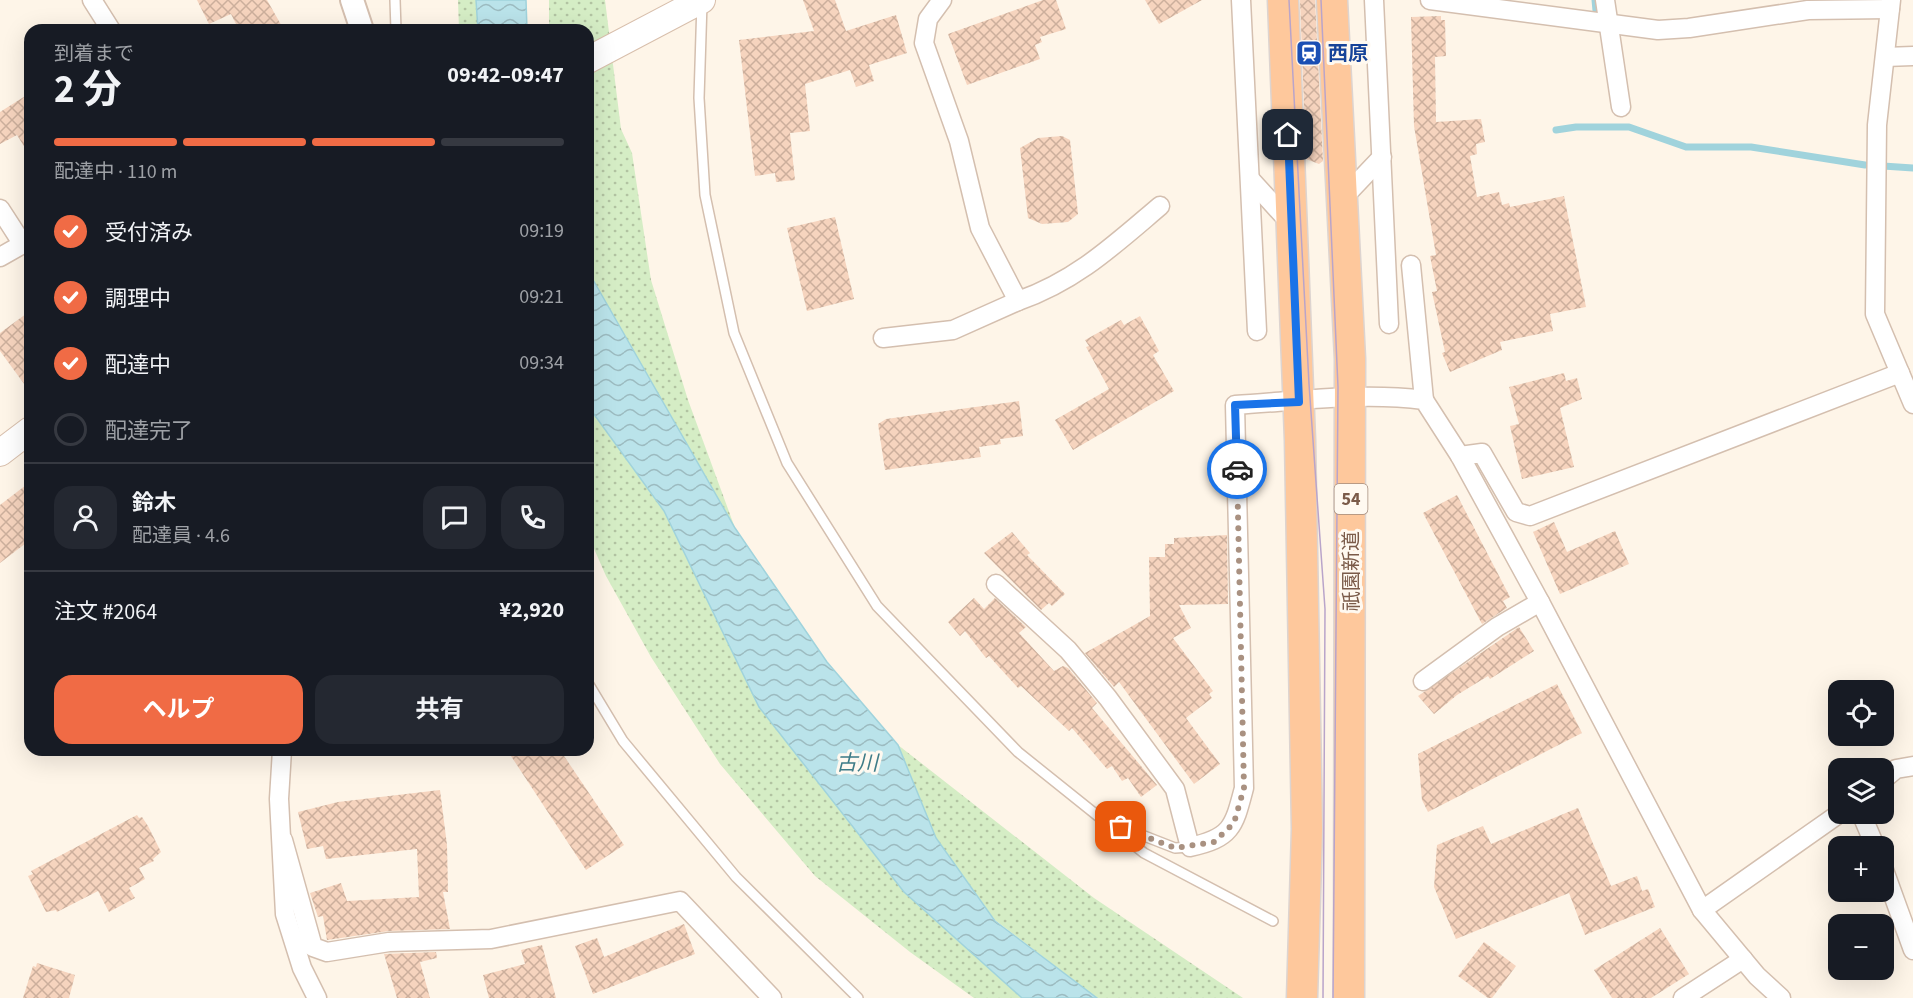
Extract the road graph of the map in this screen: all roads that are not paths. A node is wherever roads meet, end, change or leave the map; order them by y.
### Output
1 (92, 0) edge
2 (352, 0) edge
3 (395, 0) edge
4 (702, 0) edge
5 (942, 0) edge
6 (1241, 0) edge
7 (1283, 0) edge
8 (1332, 0) edge
9 (1374, 0) edge
10 (1430, 0) edge
11 (1605, 0) edge
12 (1891, 5) edge
13 (1606, 21) junction
14 (107, 24) edge
15 (360, 24) edge
16 (396, 24) edge
17 (1913, 56) edge
18 (594, 57) edge
19 (1885, 57) junction
20 (1622, 107) dead end
21 (1382, 157) junction
22 (1251, 180) junction
23 (1343, 198) junction
24 (1160, 206) dead end
25 (0, 209) edge
26 (1292, 225) junction
27 (24, 239) edge
28 (24, 243) edge
29 (0, 257) edge
30 (1412, 265) dead end
31 (1018, 301) junction
32 (1389, 324) dead end
33 (1257, 332) dead end
34 (883, 338) dead end
35 (1900, 373) junction
36 (1351, 396) junction
37 (1424, 400) junction
38 (1299, 402) junction
39 (1913, 404) edge
40 (24, 435) edge
41 (0, 453) edge
42 (1460, 456) junction
43 (996, 584) dead end
44 (1540, 603) junction
45 (1424, 681) dead end
46 (594, 693) edge
47 (282, 756) edge
48 (1913, 766) edge
49 (1894, 770) edge
50 (1102, 820) junction
51 (1828, 821) edge
52 (283, 840) junction
53 (1190, 847) junction
54 (1894, 898) edge
55 (1702, 910) junction
56 (1273, 921) dead end
57 (1913, 950) edge
58 (1743, 959) junction
59 (302, 968) junction
60 (1302, 987) edge
61 (304, 998) edge
62 (317, 998) edge
63 (772, 998) edge
64 (858, 998) edge
65 (1349, 998) edge
66 (1683, 998) edge
67 (1781, 998) edge

1 - 14 street
2 - 15 street
3 - 16 lane
4 - 18 main road
4 - 50 lane
5 - 31 street
6 - 22 street
7 - 26 highway
8 - 23 highway, 祇園新道 / 54
9 - 21 street
10 - 13 street
11 - 13 street
12 - 13 street
12 - 19 street
13 - 20 street
17 - 19 street
19 - 35 street
21 - 23 street
21 - 32 street
22 - 26 street
22 - 33 street
23 - 36 highway, 祇園新道 / 54
24 - 31 street
25 - 27 street
26 - 38 highway
28 - 29 street
30 - 37 street
31 - 34 street
35 - 39 street
35 - 42 street
36 - 37 street
36 - 38 street
36 - 65 highway, 祇園新道 / 54
37 - 42 street
38 - 53 street
38 - 60 highway
40 - 41 main road
42 - 44 street
43 - 53 street
44 - 45 street
44 - 55 street
46 - 64 lane
47 - 52 street
48 - 49 street
50 - 53 lane
50 - 56 lane
51 - 55 street
52 - 59 street
52 - 63 street
54 - 57 street
55 - 58 street
58 - 66 street
58 - 67 street
59 - 61 street
59 - 62 street

